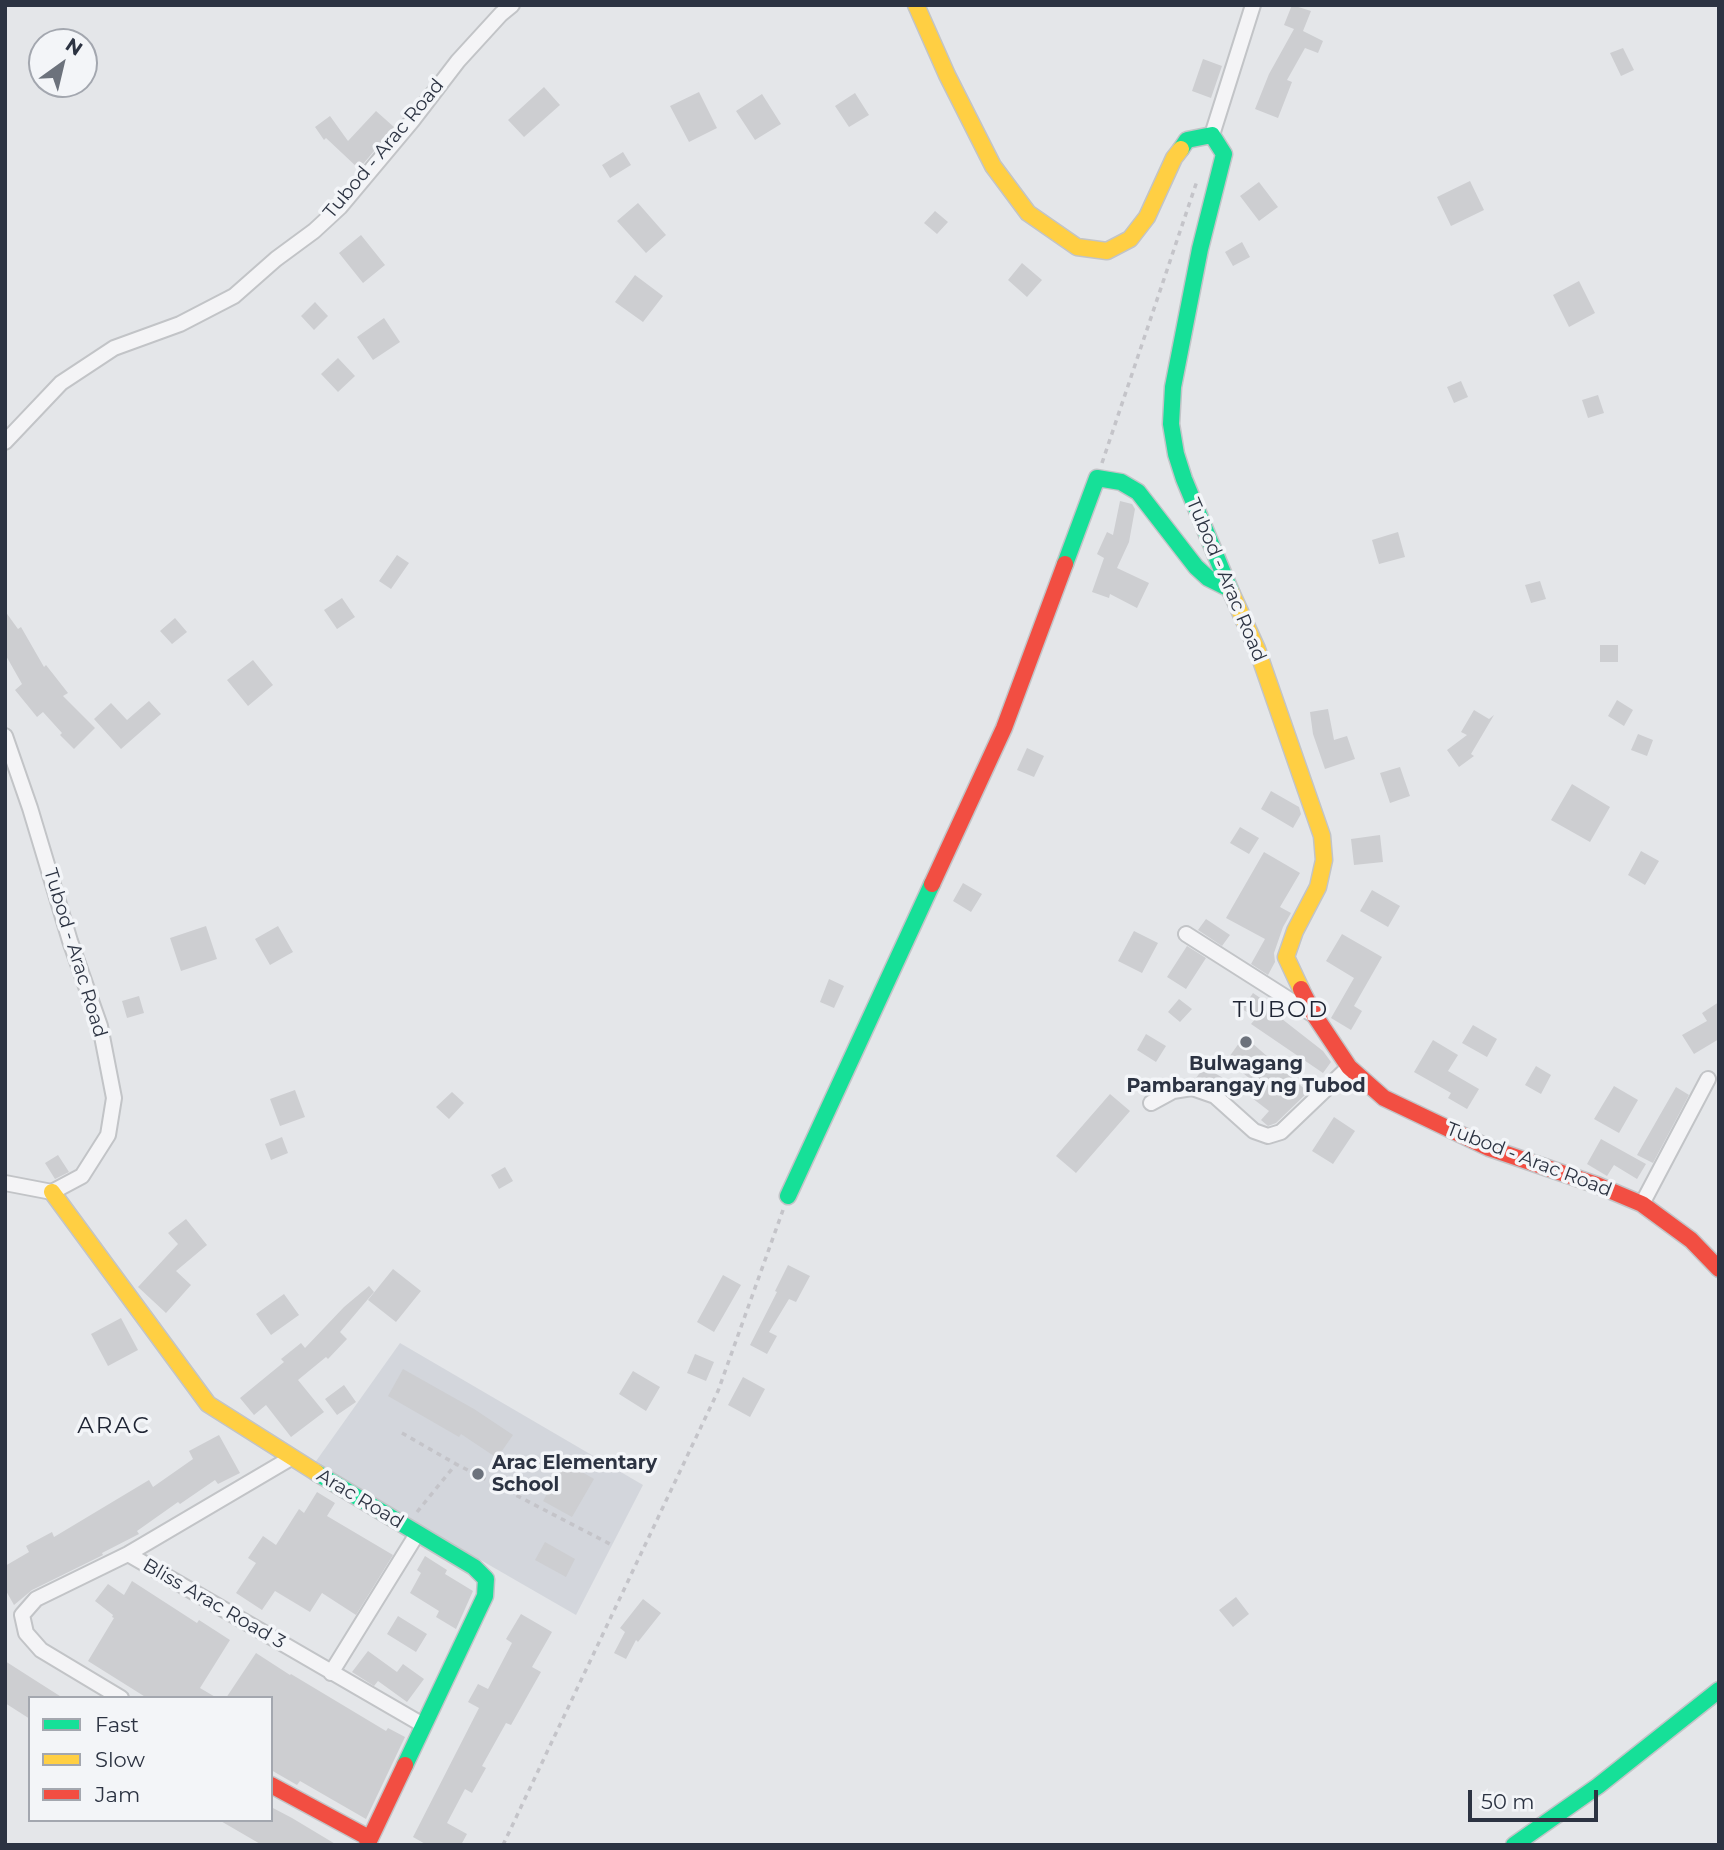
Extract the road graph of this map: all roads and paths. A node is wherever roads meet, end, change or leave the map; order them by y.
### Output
1 (512, 5) edge
2 (916, 5) edge
3 (1253, 5) edge
4 (1212, 135) junction
5 (1199, 173) dead end
6 (5, 442) edge
7 (1097, 478) junction
8 (1230, 589) junction
9 (5, 736) edge
10 (1186, 934) dead end
11 (1315, 1016) junction
12 (1349, 1067) junction
13 (1708, 1079) dead end
14 (1151, 1103) dead end
15 (5, 1183) edge
16 (52, 1192) junction
17 (788, 1196) joint
18 (1642, 1204) junction
19 (1719, 1269) edge
20 (402, 1433) dead end
21 (291, 1458) junction
22 (456, 1464) junction
23 (411, 1530) junction
24 (610, 1544) dead end
25 (128, 1554) junction
26 (331, 1673) junction
27 (1719, 1690) edge
28 (118, 1696) edge
29 (423, 1725) junction
30 (273, 1786) edge
31 (368, 1841) edge
32 (503, 1845) edge
33 (1514, 1845) edge

1 - 6 street, Tubod - Arac Road
2 - 4 street
3 - 4 street
4 - 8 street, Tubod - Arac Road
5 - 7 path
7 - 8 street
7 - 17 street
8 - 11 street, Tubod - Arac Road
9 - 16 street, Tubod - Arac Road
10 - 11 street
11 - 12 street, Tubod - Arac Road
12 - 14 street
12 - 18 street, Tubod - Arac Road
13 - 18 street
15 - 16 street
16 - 21 street, Arac Road
17 - 32 path
18 - 19 street, Tubod - Arac Road
20 - 22 path
21 - 23 street, Arac Road
21 - 25 street
22 - 23 path
22 - 24 path
23 - 26 street
23 - 29 street, Arac Road
25 - 26 street, Bliss Arac Road 3
25 - 28 street, Bliss Arac Road 3
26 - 29 street, Bliss Arac Road 3
27 - 33 street
29 - 31 street, Arac Road
30 - 31 street

